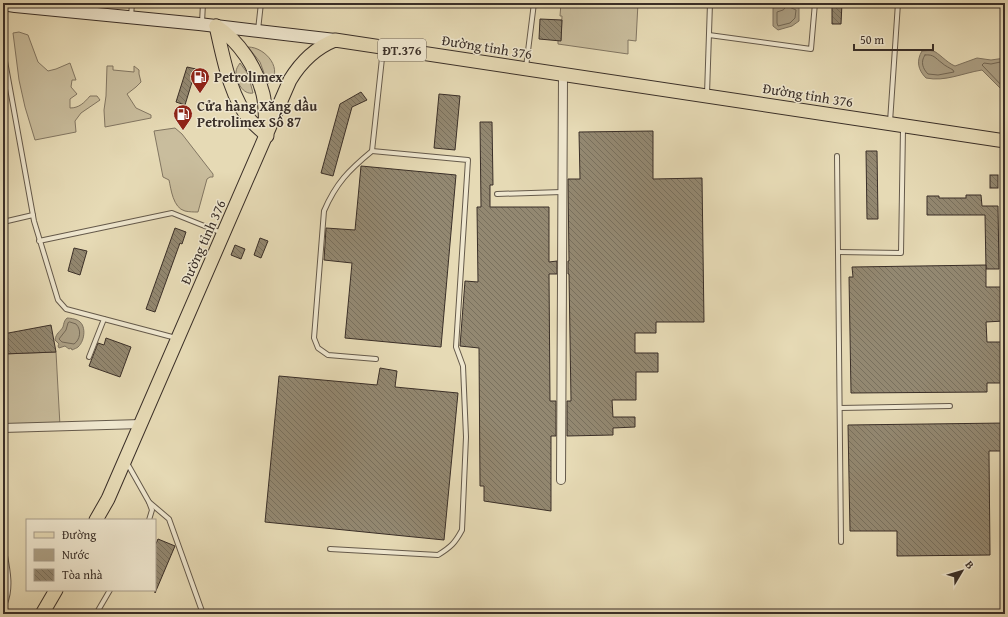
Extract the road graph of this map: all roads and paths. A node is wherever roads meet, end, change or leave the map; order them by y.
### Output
1 (132, 3) edge
2 (203, 3) edge
3 (261, 3) edge
4 (534, 3) edge
5 (710, 3) edge
6 (815, 3) edge
7 (898, 3) edge
8 (3, 4) edge
9 (131, 17) junction
10 (201, 25) junction
11 (216, 26) junction
12 (258, 31) junction
13 (709, 35) junction
14 (335, 40) junction
15 (383, 48) junction
16 (3, 50) edge
17 (526, 69) junction
18 (563, 75) junction
19 (707, 96) junction
20 (896, 125) junction
21 (267, 136) junction
22 (1005, 141) edge
23 (372, 151) junction
24 (837, 156) dead end
25 (563, 192) junction
26 (497, 194) dead end
27 (33, 215) junction
28 (3, 222) edge
29 (224, 234) junction
30 (39, 241) junction
31 (838, 252) junction
32 (104, 319) junction
33 (178, 339) junction
34 (89, 357) dead end
35 (376, 359) dead end
36 (950, 406) dead end
37 (840, 408) junction
38 (141, 424) junction
39 (3, 428) edge
40 (125, 459) junction
41 (561, 480) dead end
42 (150, 502) junction
43 (97, 519) edge
44 (149, 519) edge
45 (841, 542) dead end
46 (330, 550) dead end
47 (3, 556) edge
48 (55, 591) edge
49 (109, 591) edge
50 (3, 603) edge
51 (42, 614) edge
52 (96, 614) edge
53 (203, 614) edge

1 - 9 lane
2 - 10 lane
3 - 12 lane
4 - 17 lane
5 - 13 lane
6 - 13 lane
7 - 20 lane
8 - 9 main road
9 - 10 main road
10 - 11 main road
11 - 12 main road
11 - 21 main road
11 - 21 main road
12 - 14 main road
13 - 19 lane
14 - 15 main road, Đường tỉnh 376 / ĐT.376
14 - 21 main road, Đường tỉnh 376
15 - 17 main road, Đường tỉnh 376 / ĐT.376
15 - 23 lane
16 - 27 lane
17 - 18 main road, Đường tỉnh 376 / ĐT.376
18 - 19 main road, Đường tỉnh 376 / ĐT.376
18 - 25 street
19 - 20 main road, Đường tỉnh 376 / ĐT.376
20 - 22 main road, Đường tỉnh 376 / ĐT.376
20 - 31 lane
21 - 29 main road, Đường tỉnh 376
23 - 35 lane
23 - 46 lane
24 - 31 lane
25 - 26 lane
25 - 41 street
27 - 28 lane
27 - 30 lane
29 - 30 lane
29 - 33 main road, Đường tỉnh 376
30 - 32 lane
31 - 37 lane
32 - 33 lane
32 - 34 lane
33 - 38 main road, Đường tỉnh 376
36 - 37 lane
37 - 45 lane
38 - 39 street
38 - 40 main road, Đường tỉnh 376
40 - 42 lane
40 - 43 main road, Đường tỉnh 376
42 - 44 lane
42 - 53 lane
47 - 50 street
48 - 51 main road
49 - 52 lane

